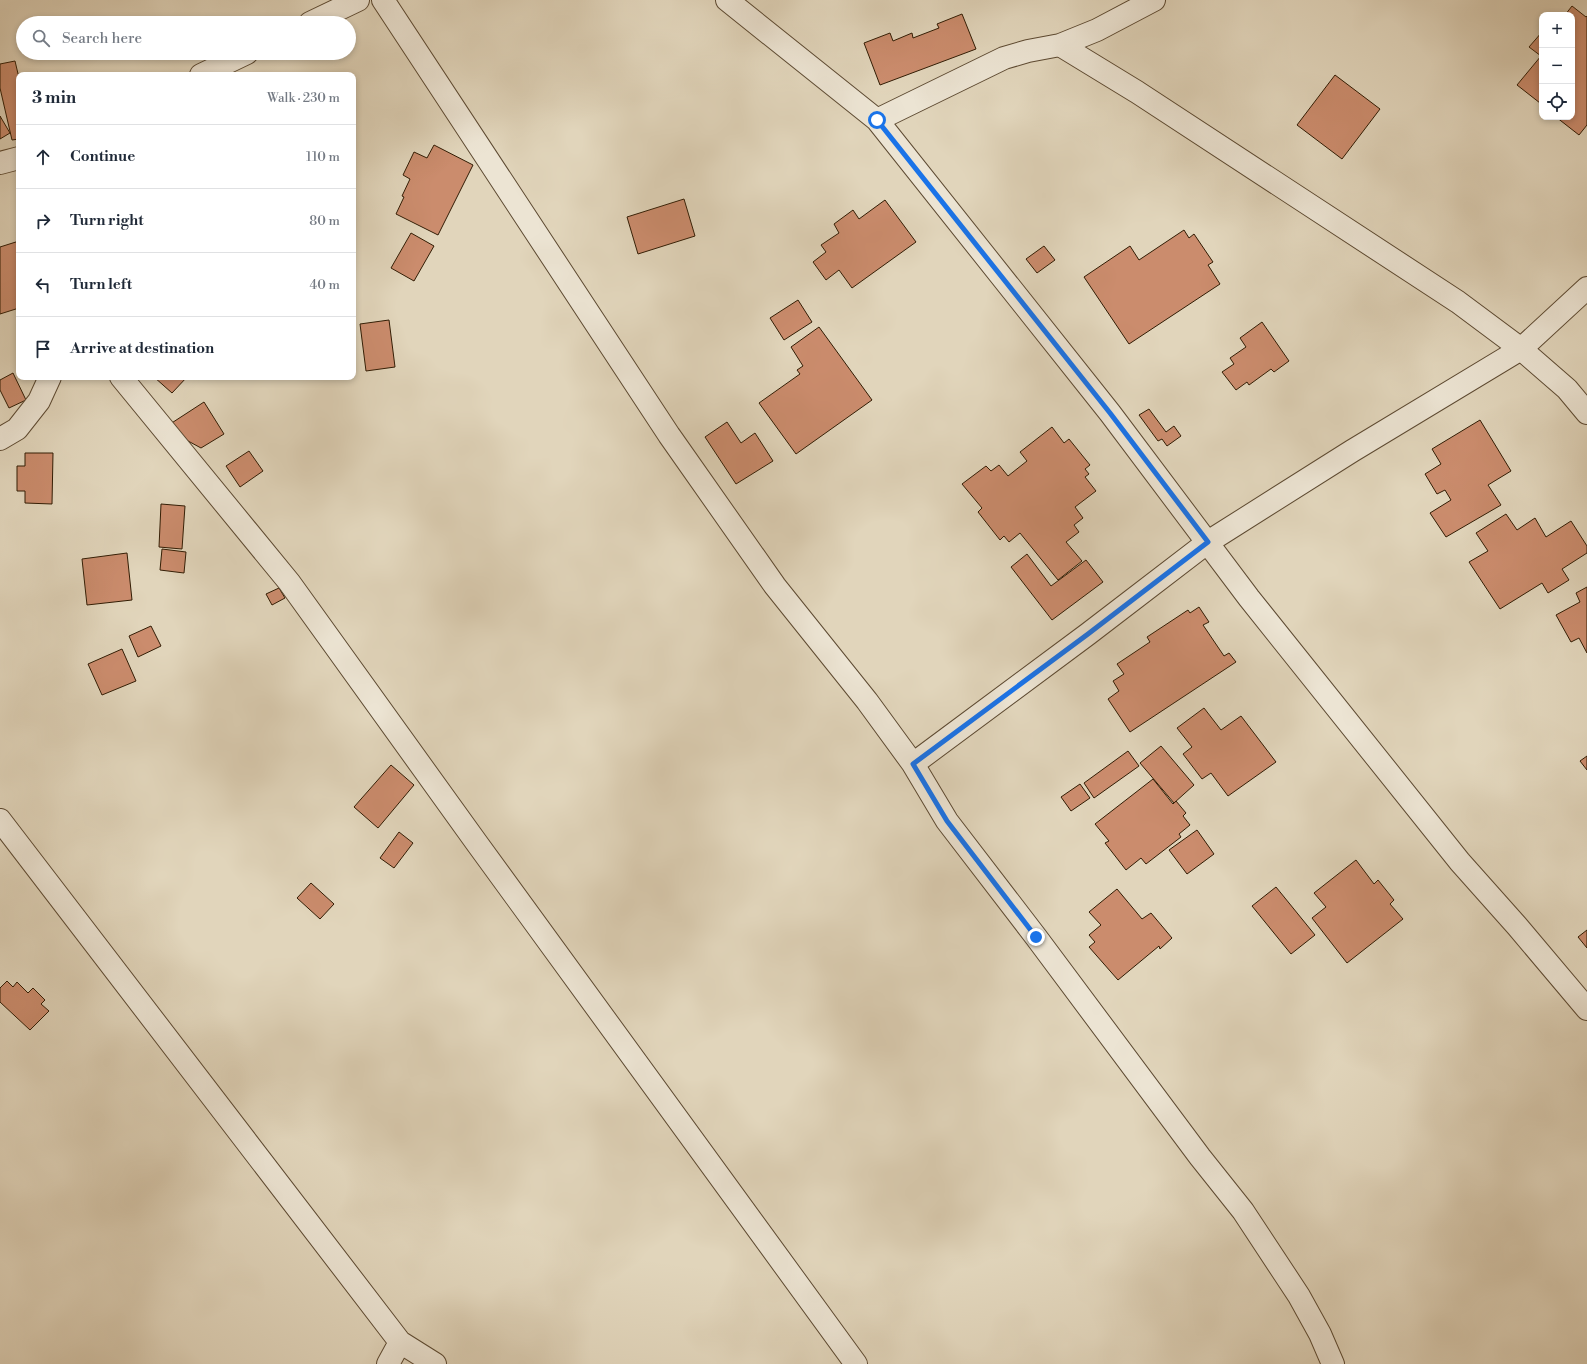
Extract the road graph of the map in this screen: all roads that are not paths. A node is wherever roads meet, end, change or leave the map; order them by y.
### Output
1 (358, 0) edge
2 (383, 0) edge
3 (726, 0) edge
4 (1154, 0) edge
5 (325, 16) edge
6 (1060, 44) junction
7 (232, 60) edge
8 (207, 72) edge
9 (877, 120) junction
10 (16, 159) edge
11 (0, 163) edge
12 (1587, 288) edge
13 (1521, 349) junction
14 (49, 380) edge
15 (122, 380) edge
16 (1587, 413) edge
17 (0, 439) edge
18 (1208, 542) junction
19 (913, 764) junction
20 (0, 820) edge
21 (1587, 1009) edge
22 (400, 1342) junction
23 (388, 1364) edge
24 (434, 1364) edge
25 (856, 1364) edge
26 (1333, 1364) edge

1 - 5 street
2 - 19 street
3 - 9 street
4 - 6 street
6 - 9 street
6 - 13 street
7 - 8 street
9 - 18 street
10 - 11 street
12 - 13 street
13 - 16 street
13 - 18 street
14 - 17 street
15 - 25 street
18 - 19 street
18 - 21 street
19 - 26 street
20 - 22 street
22 - 23 street
22 - 24 street

